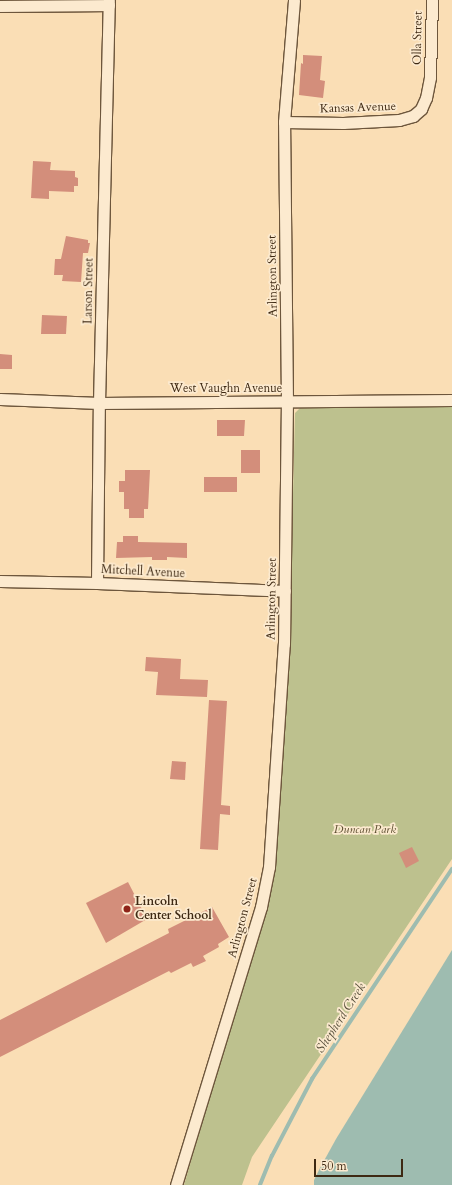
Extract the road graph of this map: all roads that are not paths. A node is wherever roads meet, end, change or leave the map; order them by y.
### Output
1 (294, 0) edge
2 (432, 0) edge
3 (109, 2) edge
4 (0, 6) edge
5 (430, 77) joint
6 (284, 122) junction
7 (0, 399) edge
8 (452, 400) edge
9 (287, 402) junction
10 (99, 403) junction
11 (0, 581) edge
12 (97, 583) junction
13 (285, 591) junction
14 (176, 1185) edge

1 - 6 street, Arlington Street
2 - 5 street, Olla Street
3 - 4 street
3 - 10 street, Larson Street
5 - 6 street, Kansas Avenue
6 - 9 street, Arlington Street
7 - 10 street, West Vaughn Avenue
8 - 9 street, West Vaughn Avenue
9 - 10 street, West Vaughn Avenue
9 - 13 street, Arlington Street
10 - 12 street, Larson Street
11 - 12 street, Mitchell Avenue
12 - 13 street, Mitchell Avenue
13 - 14 street, Arlington Street

